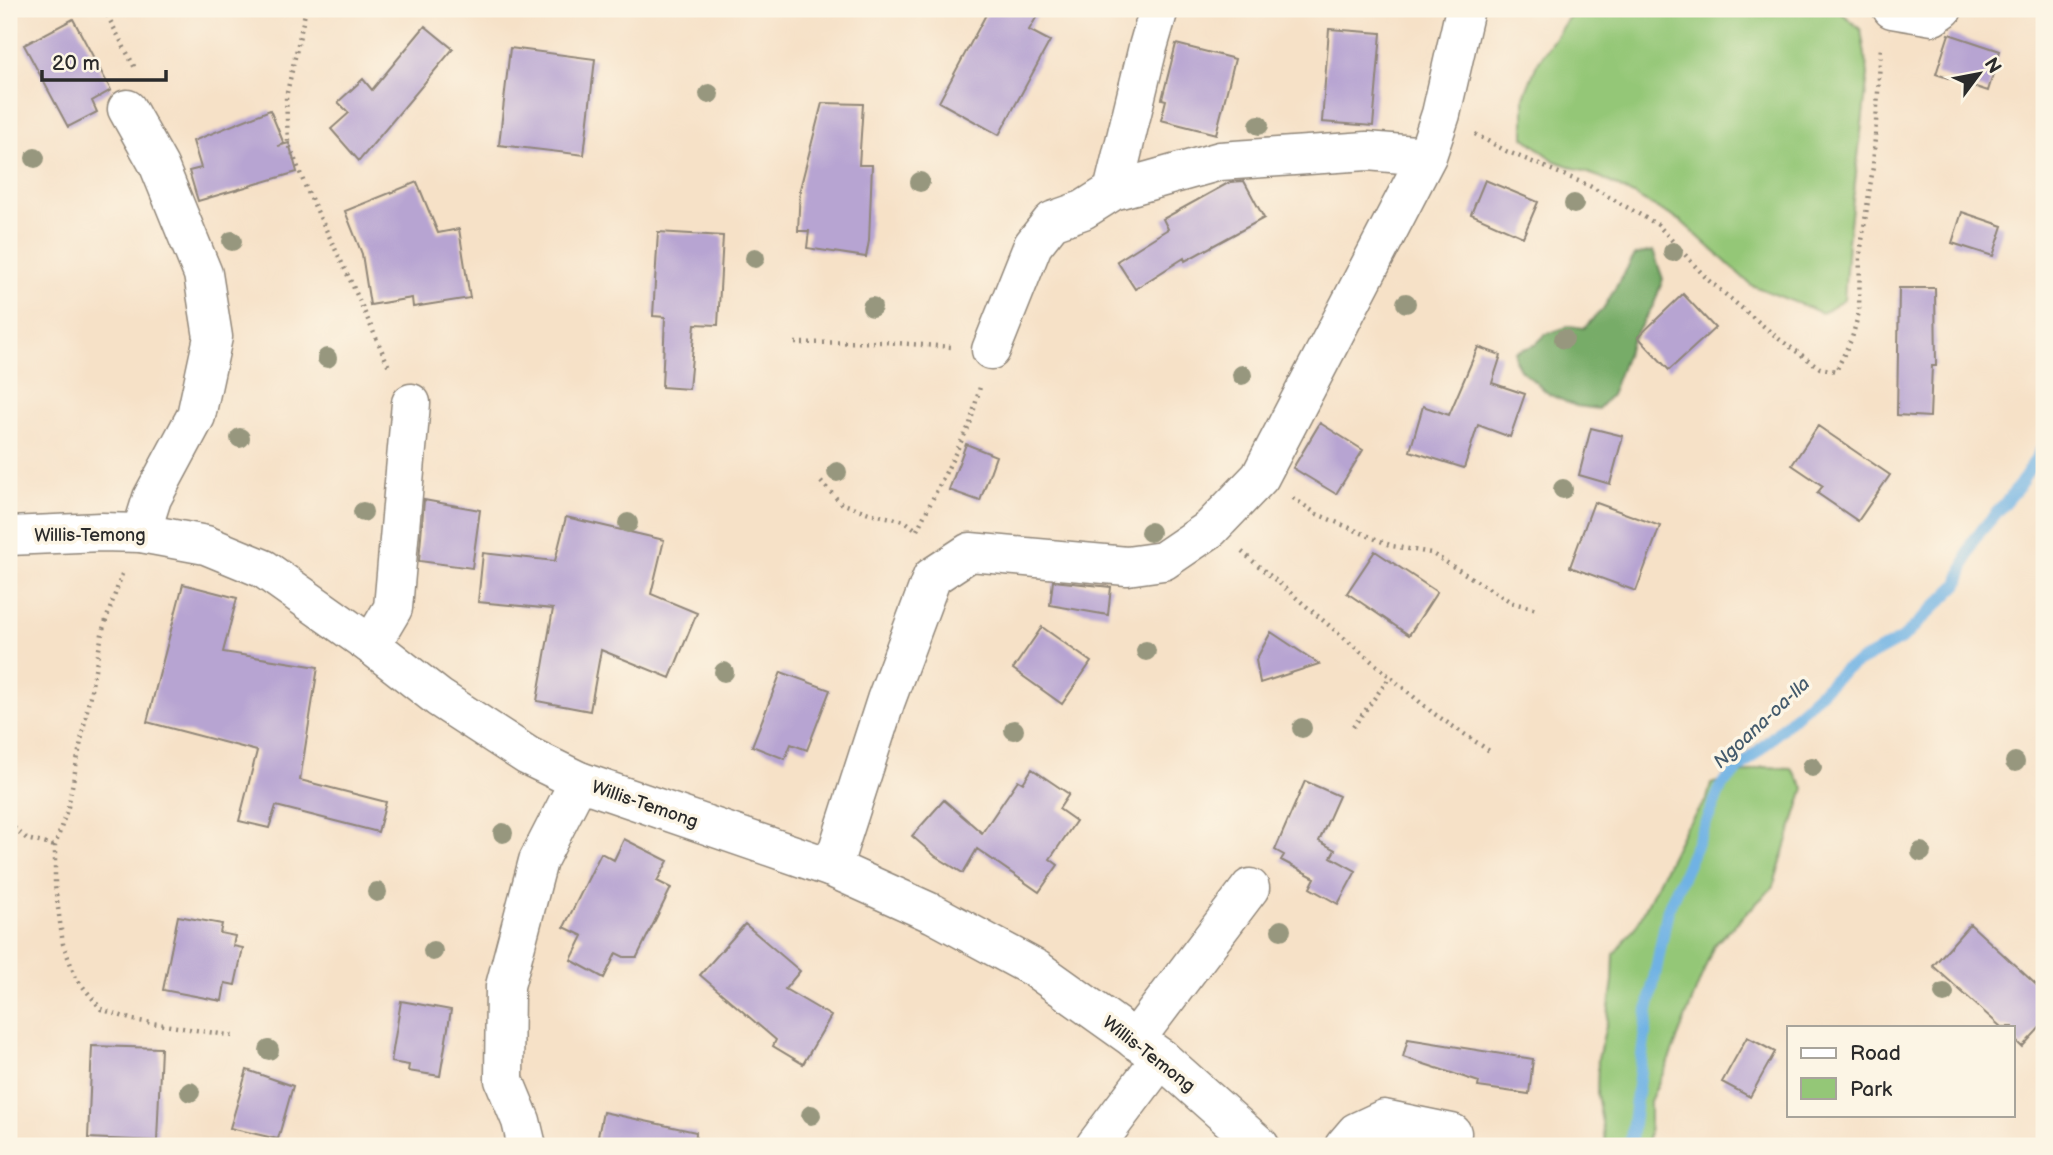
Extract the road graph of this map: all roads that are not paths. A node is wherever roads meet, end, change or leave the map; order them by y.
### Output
1 (1160, 9) edge
2 (1465, 9) edge
3 (1892, 9) edge
4 (1943, 9) edge
5 (127, 109) dead end
6 (1427, 156) junction
7 (1113, 191) junction
8 (991, 350) road end
9 (411, 403) road end
10 (132, 533) junction
11 (9, 536) edge
12 (371, 645) junction
13 (579, 781) junction
14 (832, 868) junction
15 (1250, 888) dead end
16 (1148, 1049) junction
17 (1452, 1133) dead end
18 (527, 1146) edge
19 (1095, 1146) edge
20 (1260, 1146) edge
21 (1344, 1146) edge

1 - 7 street
2 - 6 street
3 - 4 street
5 - 10 street
6 - 7 street
6 - 14 street
7 - 8 street
9 - 12 street
10 - 11 street, Willis-Temong
10 - 12 street, Willis-Temong
12 - 13 street, Willis-Temong
13 - 14 street, Willis-Temong
13 - 18 street
14 - 16 street, Willis-Temong
15 - 16 street
16 - 19 street
16 - 20 street, Willis-Temong
17 - 21 street

